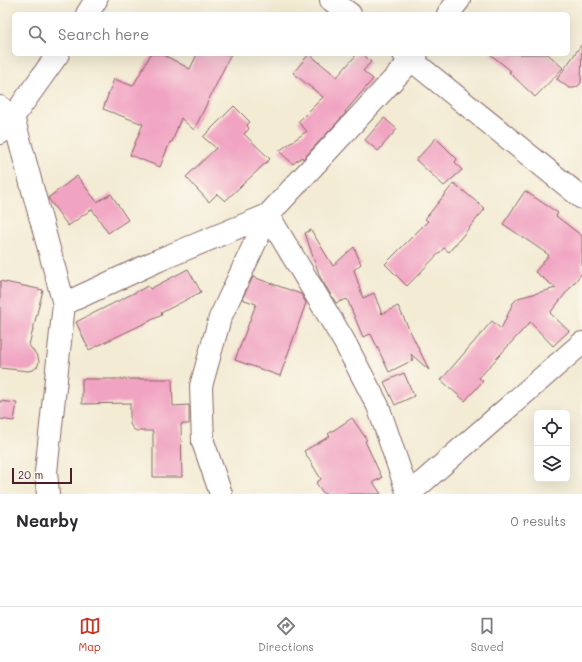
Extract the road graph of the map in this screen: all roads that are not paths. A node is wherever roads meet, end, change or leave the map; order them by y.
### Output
1 (96, 0) edge
2 (331, 0) edge
3 (458, 0) edge
4 (88, 12) edge
5 (347, 12) edge
6 (449, 12) edge
7 (56, 56) edge
8 (411, 56) edge
9 (4, 119) edge
10 (582, 198) edge
11 (268, 215) junction
12 (64, 304) junction
13 (582, 343) edge
14 (48, 494) edge
15 (221, 494) edge
16 (408, 494) edge

1 - 4 street
2 - 5 street
3 - 6 street
7 - 9 street
8 - 10 street
8 - 11 street
9 - 12 street
11 - 12 street
11 - 15 street
11 - 16 street
12 - 14 street
13 - 16 street

